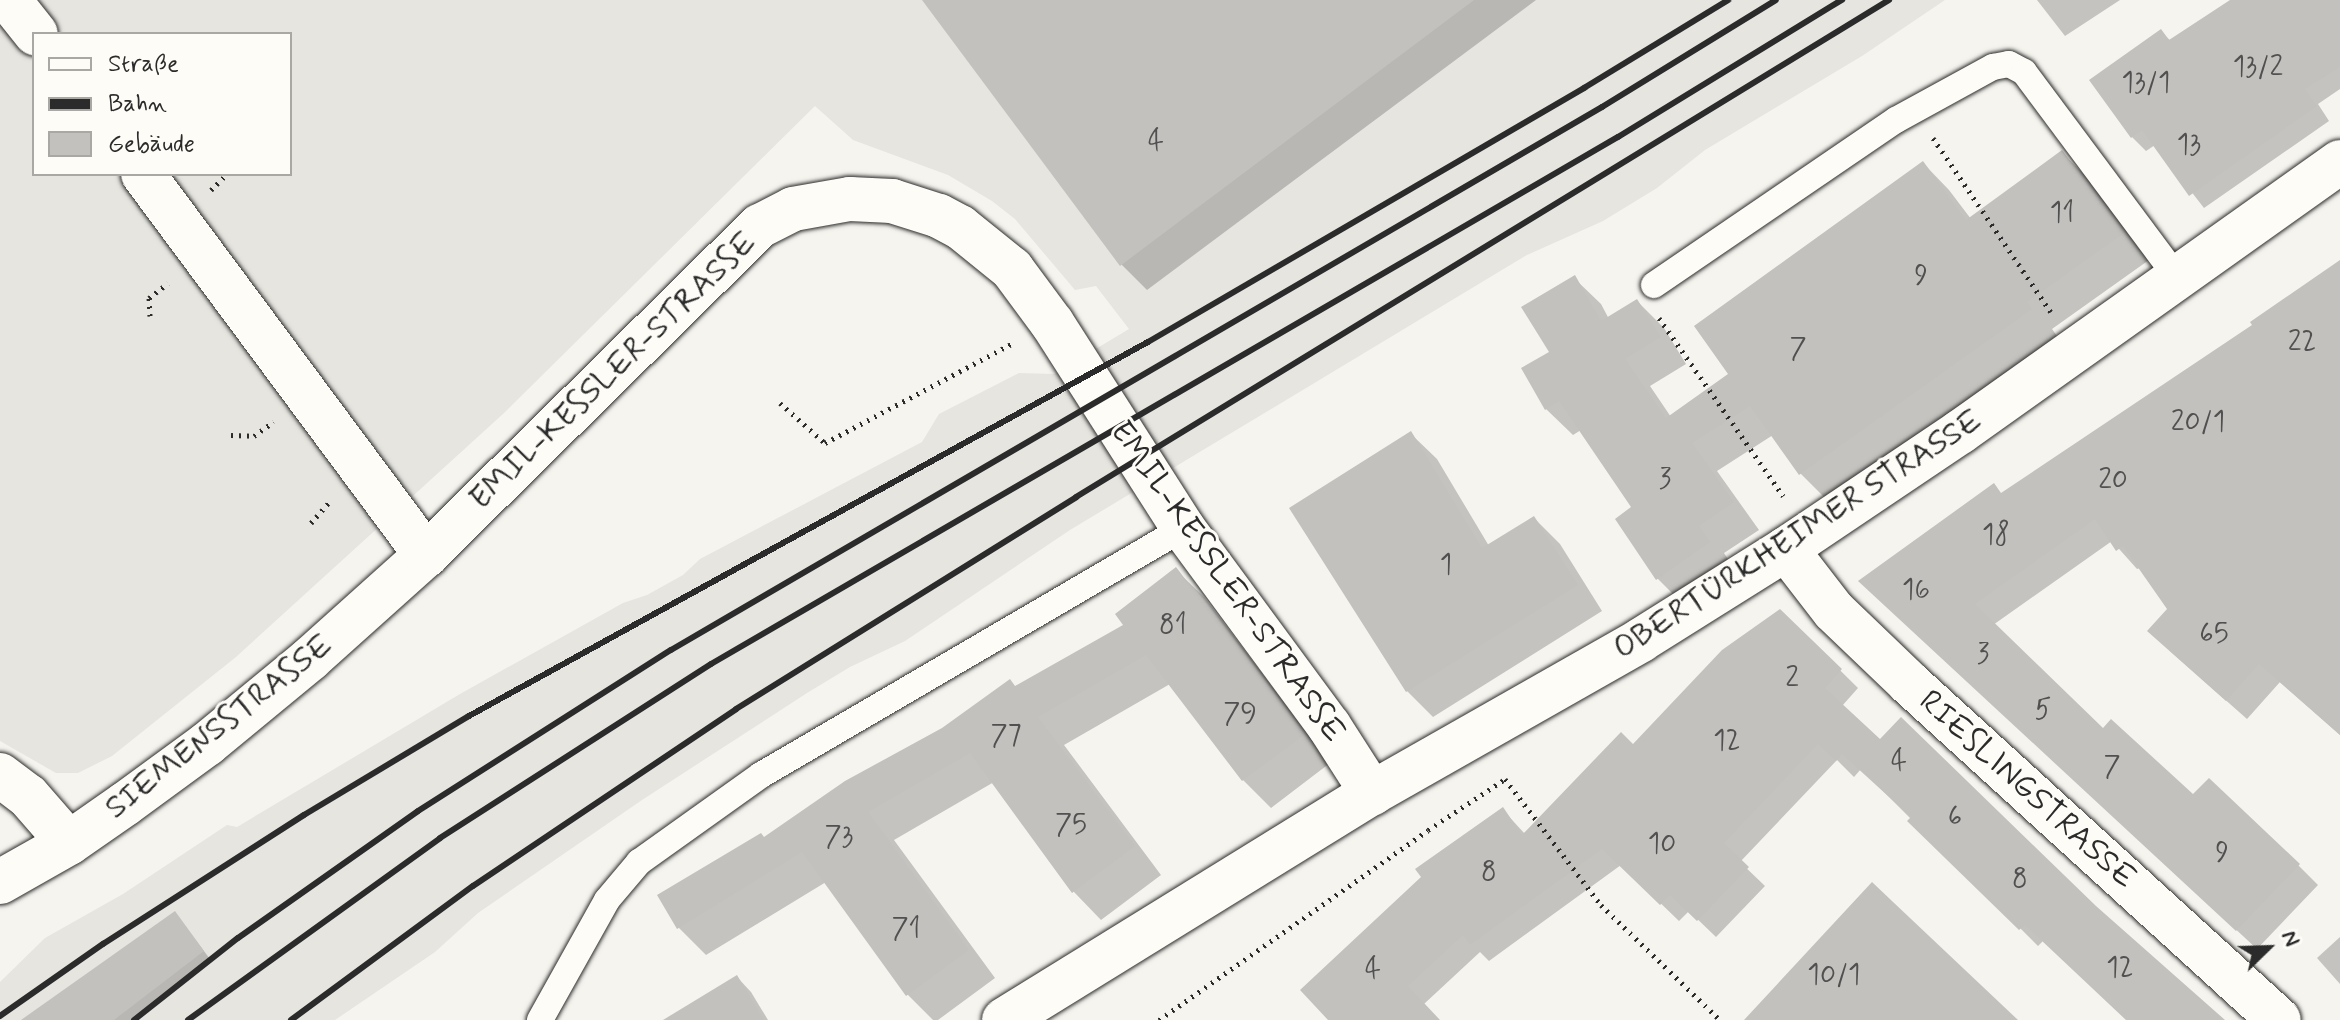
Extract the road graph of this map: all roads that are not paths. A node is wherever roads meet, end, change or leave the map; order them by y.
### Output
1 (9, 0) edge
2 (34, 32) edge
3 (2340, 162) edge
4 (144, 176) edge
5 (2177, 277) junction
6 (1654, 285) road end
7 (1183, 528) junction
8 (1798, 542) junction
9 (426, 555) junction
10 (0, 775) edge
11 (1372, 793) junction
12 (69, 843) junction
13 (0, 882) edge
14 (1025, 1015) edge
15 (540, 1020) edge
16 (2279, 1020) edge

1 - 2 street
3 - 5 street, OBERTÜRKHEIMER STRASSE
4 - 9 street
5 - 6 lane
5 - 8 street, OBERTÜRKHEIMER STRASSE
7 - 9 street, EMIL-KESSLER-STRASSE
7 - 11 street, EMIL-KESSLER-STRASSE
7 - 15 lane
8 - 11 street, OBERTÜRKHEIMER STRASSE
8 - 16 street, RIESLINGSTRASSE
9 - 12 street, SIEMENSSTRASSE
10 - 12 street
11 - 14 street, OBERTÜRKHEIMER STRASSE
12 - 13 street, SIEMENSSTRASSE

